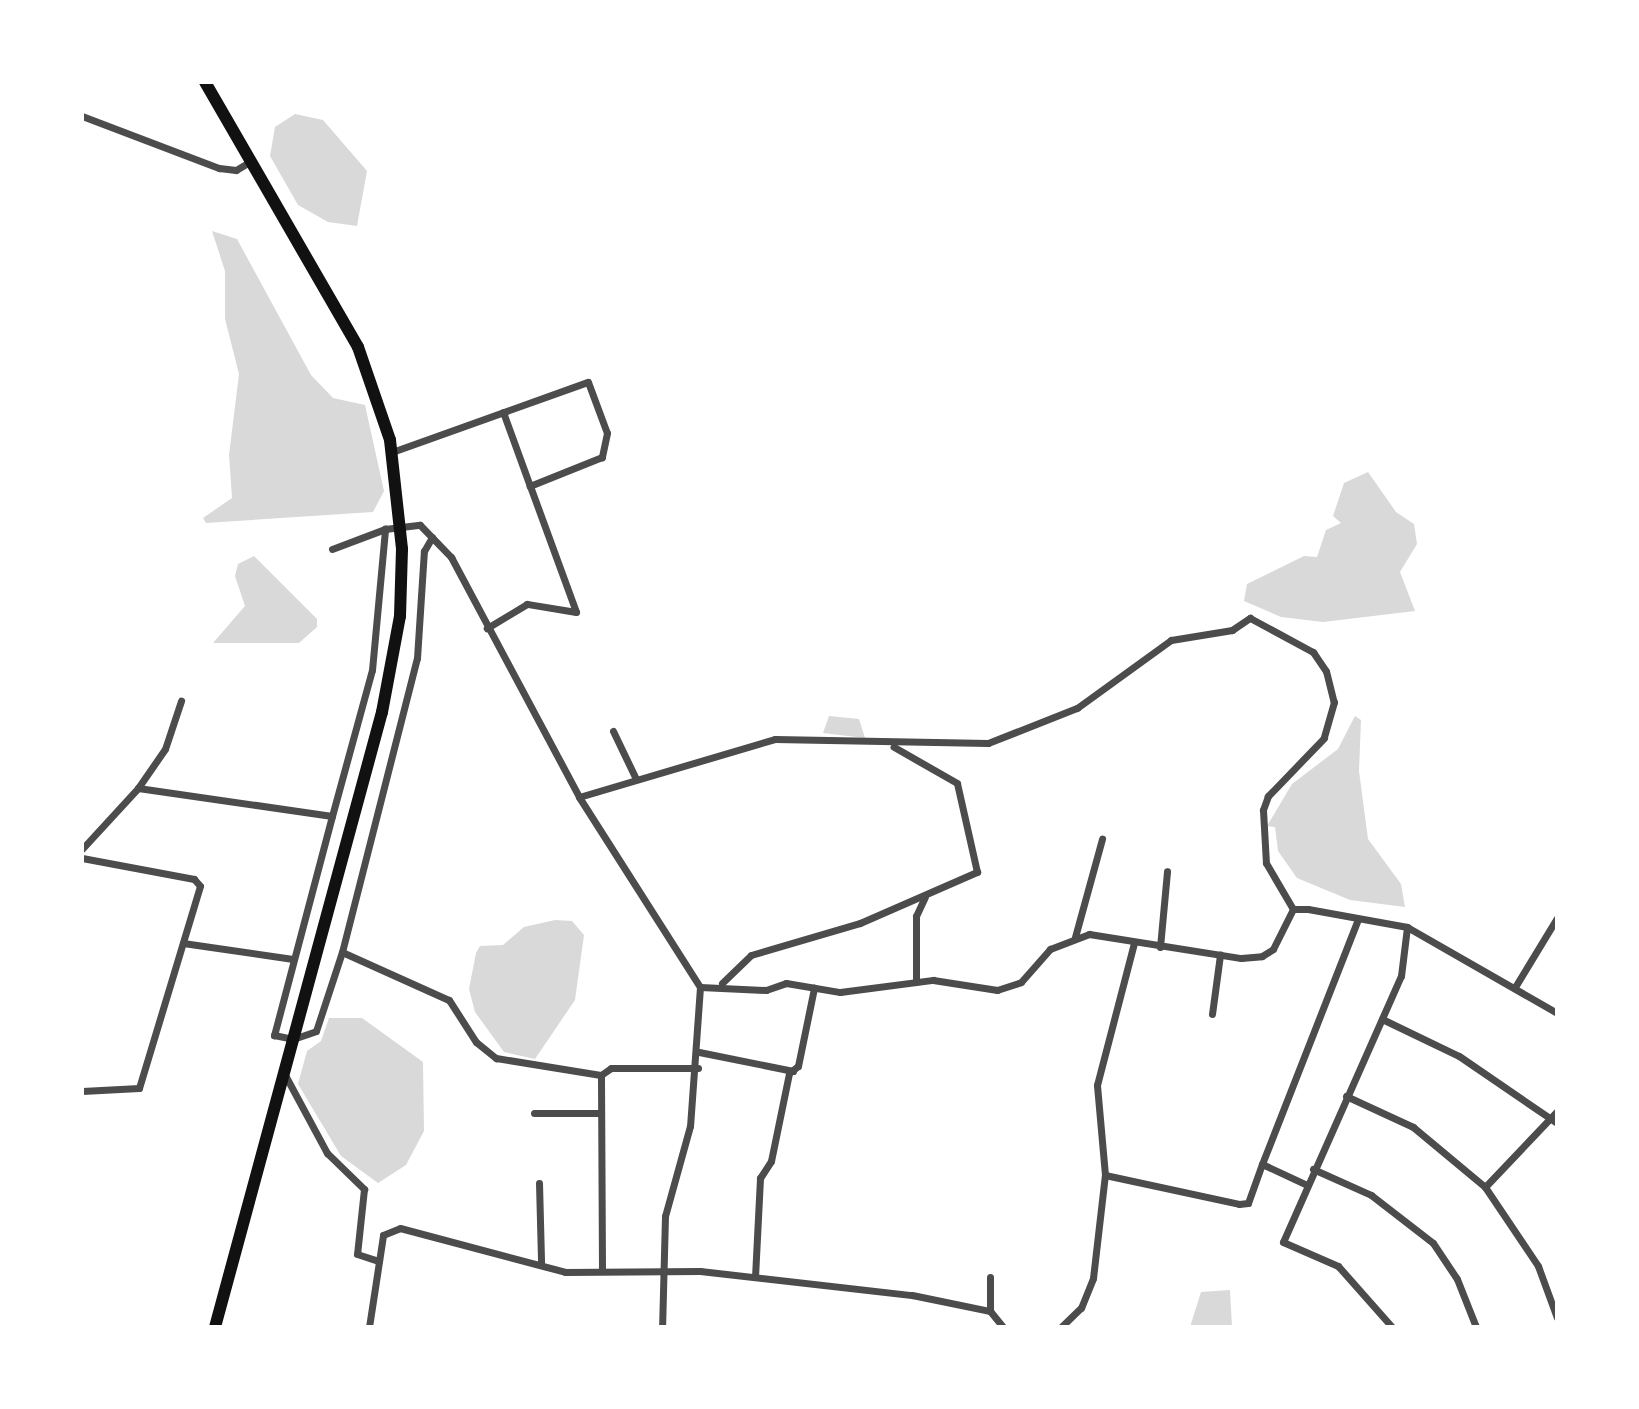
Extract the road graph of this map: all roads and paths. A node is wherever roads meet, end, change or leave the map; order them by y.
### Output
1 (205, 82) edge
2 (82, 116) edge
3 (251, 161) junction
4 (503, 412) junction
5 (392, 452) junction
6 (530, 486) junction
7 (401, 526) junction
8 (385, 529) junction
9 (432, 537) junction
10 (332, 549) dead end
11 (487, 628) junction
12 (180, 701) dead end
13 (613, 731) dead end
14 (890, 745) junction
15 (636, 779) junction
16 (138, 788) junction
17 (579, 797) junction
18 (332, 816) junction
19 (1102, 839) dead end
20 (82, 849) edge
21 (82, 858) edge
22 (1167, 871) dead end
23 (925, 896) junction
24 (1293, 909) junction
25 (1557, 918) edge
26 (1358, 919) junction
27 (1408, 927) junction
28 (1074, 937) junction
29 (183, 943) junction
30 (1134, 943) junction
31 (1160, 947) junction
32 (342, 952) junction
33 (1220, 955) junction
34 (293, 958) junction
35 (916, 982) junction
36 (722, 983) junction
37 (700, 987) junction
38 (1515, 987) junction
39 (814, 988) junction
40 (1557, 1013) edge
41 (1212, 1014) dead end
42 (1382, 1018) junction
43 (293, 1039) junction
44 (699, 1052) junction
45 (698, 1068) junction
46 (793, 1071) junction
47 (284, 1073) junction
48 (601, 1075) junction
49 (82, 1091) edge
50 (1346, 1096) junction
51 (1557, 1111) edge
52 (534, 1113) dead end
53 (601, 1113) junction
54 (1555, 1121) edge
55 (1262, 1164) junction
56 (1313, 1169) junction
57 (1105, 1175) junction
58 (539, 1183) dead end
59 (1307, 1185) junction
60 (1485, 1187) junction
61 (379, 1261) junction
62 (541, 1262) junction
63 (602, 1269) junction
64 (662, 1269) junction
65 (755, 1277) junction
66 (990, 1277) dead end
67 (990, 1311) junction
68 (1557, 1318) edge
69 (215, 1327) edge
70 (369, 1327) edge
71 (662, 1327) edge
72 (1003, 1327) edge
73 (1061, 1327) edge
74 (1392, 1327) edge
75 (1476, 1327) edge

1 - 3 main road
2 - 3 street
3 - 5 main road
4 - 5 street
4 - 6 street
4 - 6 street
5 - 7 main road
6 - 11 street
7 - 8 street
7 - 9 street
7 - 43 main road
8 - 10 street
8 - 18 street
9 - 11 street
9 - 32 street
11 - 17 street
12 - 16 street
13 - 15 street
14 - 15 street
14 - 23 street
14 - 24 street
15 - 17 street
16 - 18 street
16 - 20 street
17 - 37 street
18 - 34 street
19 - 28 street
21 - 29 street
22 - 31 street
23 - 35 street
23 - 36 street
24 - 26 street
24 - 33 street
25 - 38 street
26 - 27 street
26 - 55 street
27 - 38 street
27 - 42 street
28 - 30 street
28 - 35 street
29 - 34 street
29 - 49 street
30 - 31 street
30 - 57 street
31 - 33 street
32 - 43 street
32 - 48 street
33 - 41 street
34 - 43 street
35 - 39 street
36 - 37 street
36 - 39 street
37 - 44 street
38 - 40 street
39 - 46 street
42 - 50 street
42 - 54 street
43 - 47 main road
44 - 45 street
44 - 46 street
45 - 48 street
45 - 64 street
46 - 65 street
47 - 61 street
47 - 69 main road
48 - 53 street
50 - 56 street
50 - 60 street
51 - 54 street
52 - 53 street
53 - 63 street
54 - 60 street
55 - 57 street
55 - 59 street
56 - 59 street
56 - 75 street
57 - 73 street
58 - 62 street
59 - 74 street
60 - 68 street
61 - 62 street
61 - 70 street
62 - 63 street
63 - 64 street
64 - 65 street
64 - 71 street
65 - 67 street
66 - 67 street
67 - 72 street

